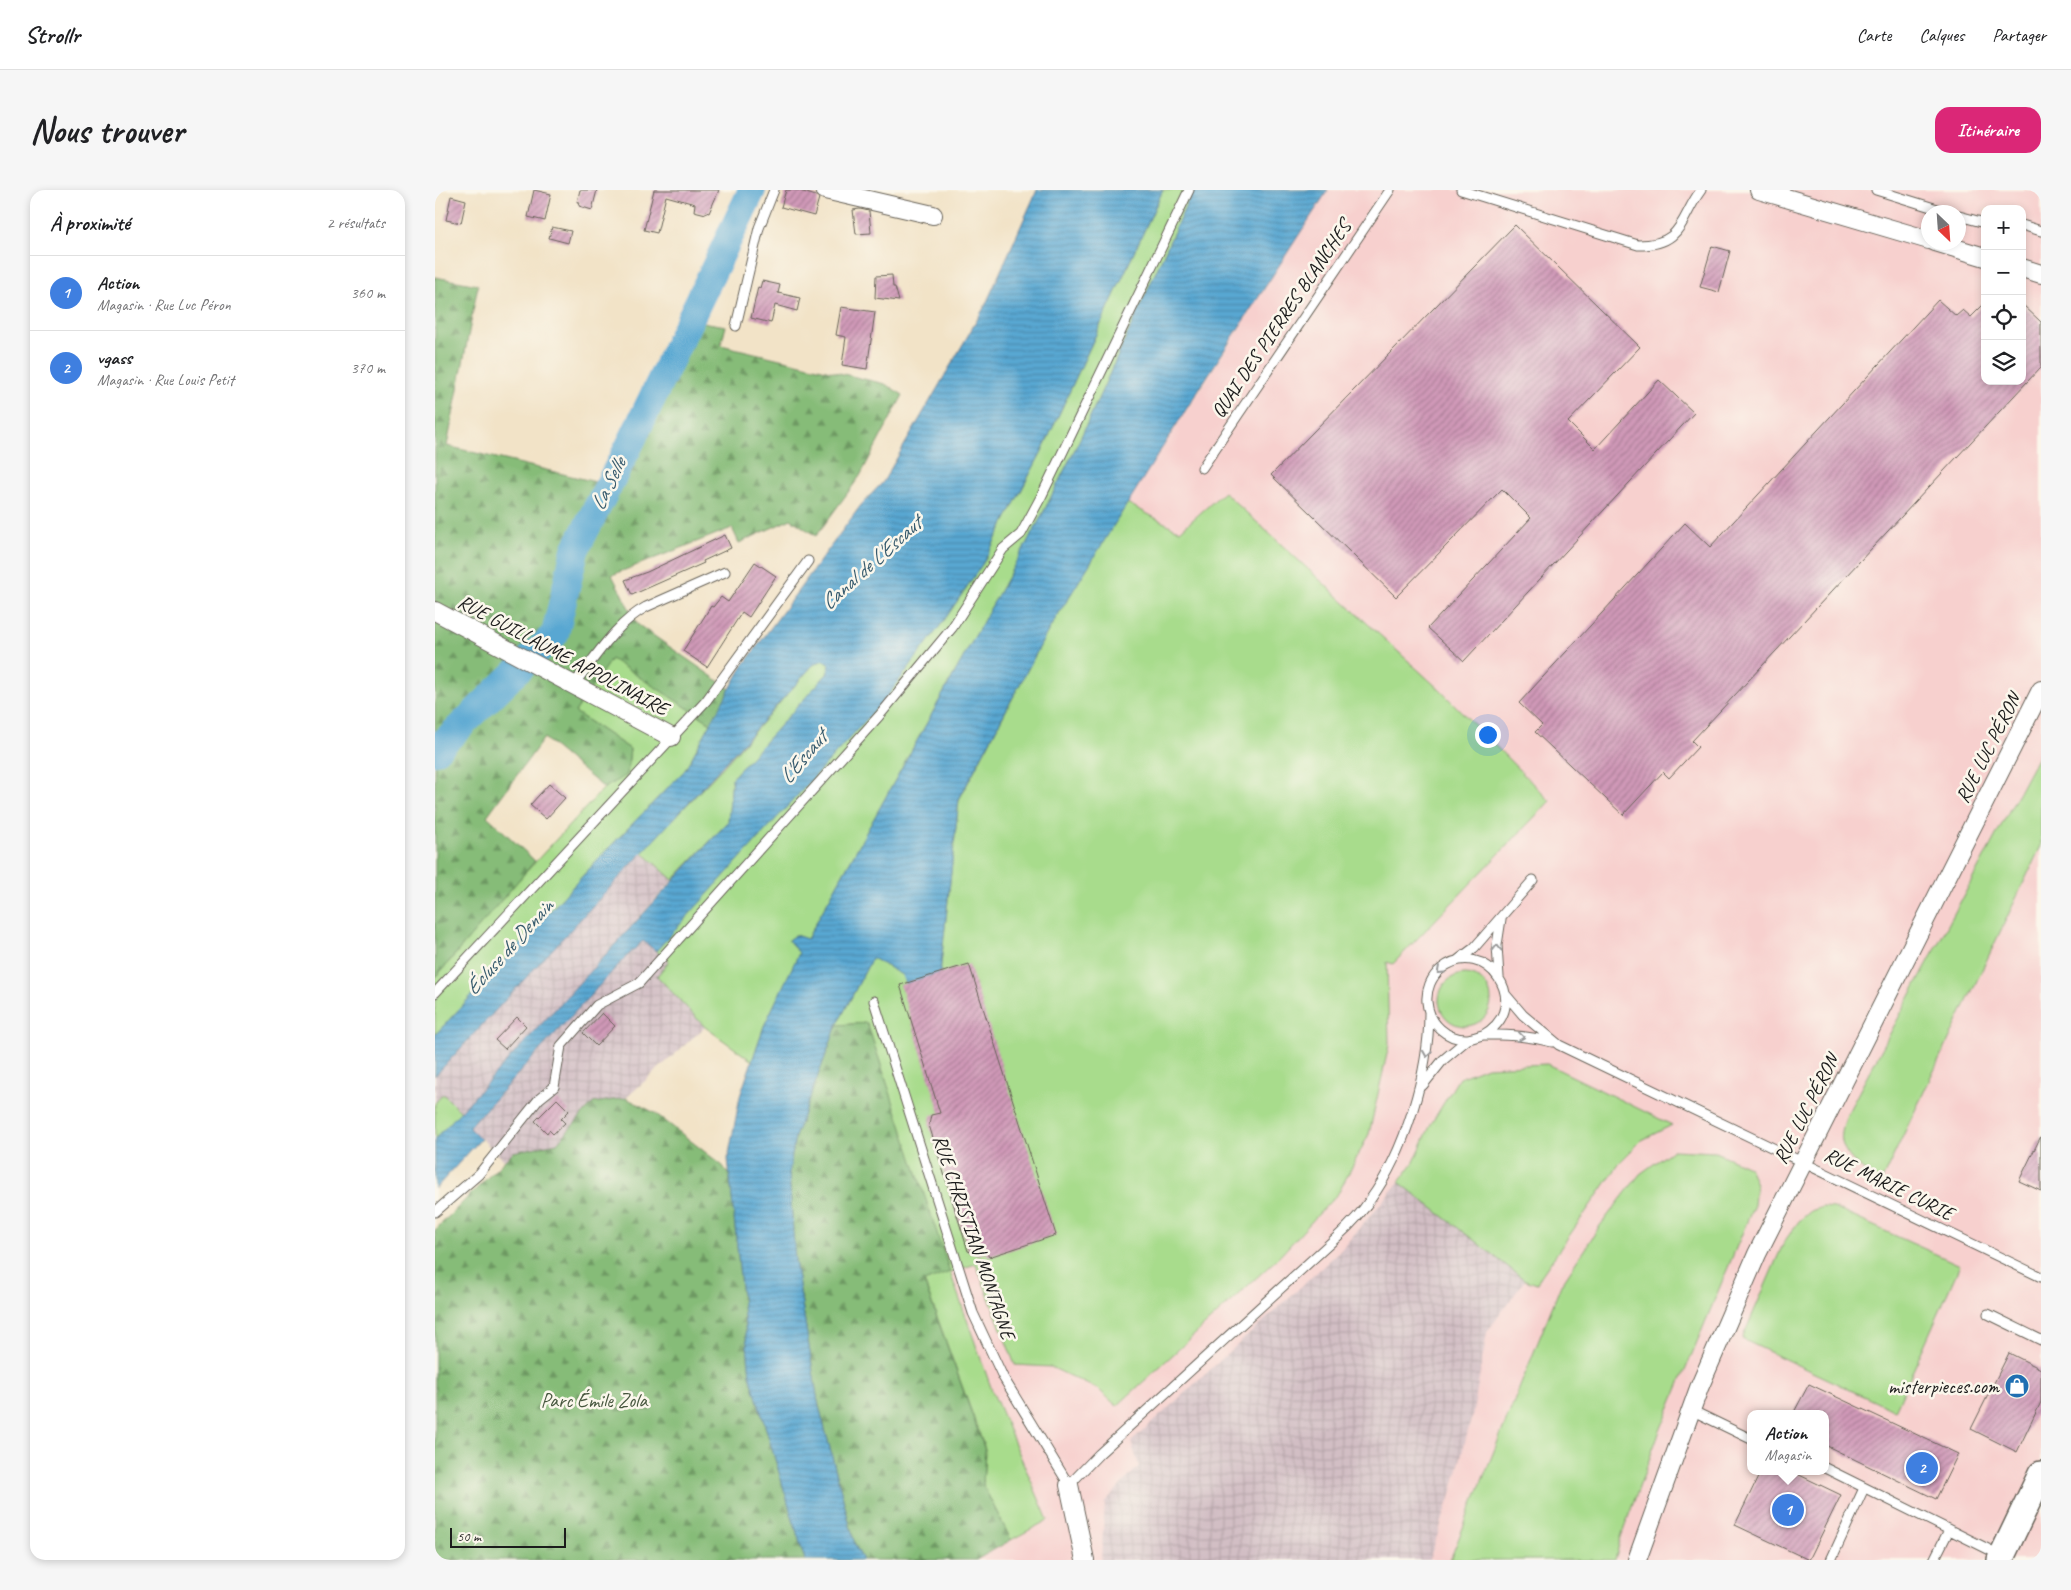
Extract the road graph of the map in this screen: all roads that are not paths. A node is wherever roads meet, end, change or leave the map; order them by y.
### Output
1 (774, 190) edge
2 (825, 190) edge
3 (1189, 190) edge
4 (1389, 190) edge
5 (1461, 190) edge
6 (1701, 190) edge
7 (1759, 190) edge
8 (1876, 190) edge
9 (1924, 205) edge
10 (933, 215) dead end
11 (1966, 218) edge
12 (1981, 222) edge
13 (2026, 226) edge
14 (2041, 231) edge
15 (1921, 238) edge
16 (1962, 250) edge
17 (1981, 256) edge
18 (2026, 269) edge
19 (2041, 274) edge
20 (736, 326) dead end
21 (1202, 468) dead end
22 (808, 561) dead end
23 (725, 572) dead end
24 (435, 611) edge
25 (573, 684) junction
26 (2041, 690) edge
27 (671, 736) junction
28 (1533, 880) dead end
29 (1501, 918) junction
30 (1456, 961) junction
31 (1499, 978) junction
32 (435, 993) edge
33 (1505, 995) junction
34 (874, 1001) dead end
35 (1429, 1013) junction
36 (1483, 1035) junction
37 (1468, 1039) junction
38 (1559, 1045) junction
39 (1418, 1094) junction
40 (1803, 1162) junction
41 (435, 1212) edge
42 (2041, 1277) edge
43 (1988, 1314) dead end
44 (2041, 1340) edge
45 (1691, 1410) junction
46 (1747, 1437) edge
47 (1829, 1470) edge
48 (2041, 1474) edge
49 (1069, 1485) junction
50 (1864, 1488) junction
51 (1949, 1530) junction
52 (2001, 1558) edge
53 (1085, 1560) edge
54 (1637, 1560) edge
55 (1831, 1560) edge
56 (1934, 1560) edge

1 - 20 lane
2 - 10 street
3 - 41 lane
4 - 21 lane, QUAI DES PIERRES BLANCHES
5 - 6 lane
7 - 15 street
8 - 9 lane
11 - 12 lane
13 - 14 lane
16 - 17 street
18 - 19 street
22 - 27 lane
23 - 25 lane
24 - 25 street, RUE GUILLAUME APPOLINAIRE
25 - 27 street, RUE GUILLAUME APPOLINAIRE
26 - 40 street, RUE LUC PÉRON
27 - 32 lane
28 - 29 lane
29 - 30 lane
31 -> 29 lane
30 - 31 lane
30 -> 35 lane
31 - 33 lane
33 - 36 lane
33 - 38 lane, RUE MARIE CURIE
34 - 49 lane, RUE CHRISTIAN MONTAGNE
35 - 37 lane
35 -> 39 lane
36 - 37 lane
36 -> 38 lane, RUE MARIE CURIE
37 - 39 lane
38 - 40 lane, RUE MARIE CURIE
39 - 49 lane
40 - 42 lane, RUE MARIE CURIE
40 - 45 street, RUE LUC PÉRON
43 - 44 lane
45 - 46 lane
45 - 54 street, RUE LUC PÉRON
47 - 50 lane
48 - 52 street
49 - 53 street, RUE CHRISTIAN MONTAGNE
50 - 51 lane
50 - 55 lane
51 - 52 lane
51 - 56 lane

